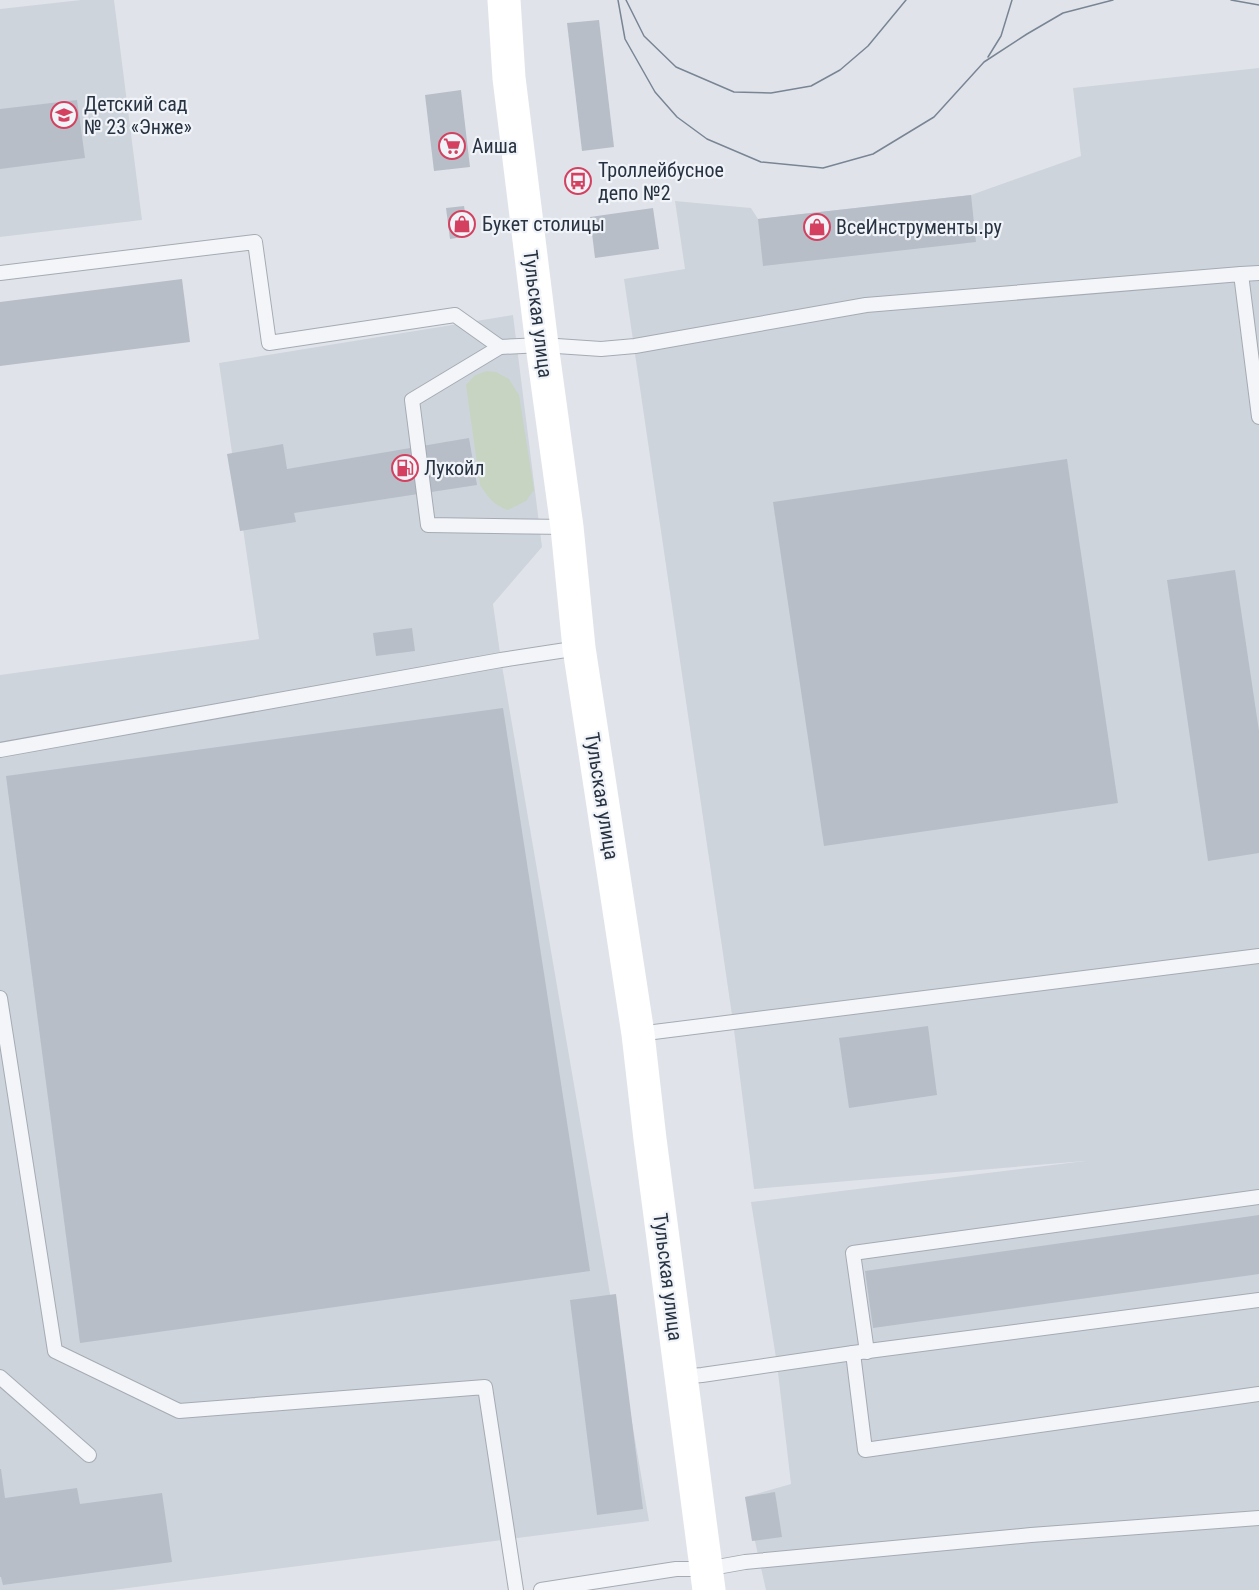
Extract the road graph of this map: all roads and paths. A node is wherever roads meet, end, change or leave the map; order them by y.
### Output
1 (504, 0) edge
2 (0, 273) edge
3 (1259, 273) edge
4 (1240, 274) junction
5 (542, 345) junction
6 (500, 347) junction
7 (1259, 417) edge
8 (567, 527) junction
9 (579, 648) junction
10 (0, 750) edge
11 (1259, 956) edge
12 (0, 998) edge
13 (638, 1034) junction
14 (1259, 1197) edge
15 (1259, 1300) edge
16 (860, 1352) junction
17 (0, 1377) edge
18 (681, 1377) junction
19 (1259, 1394) edge
20 (89, 1455) dead end
21 (1259, 1518) edge
22 (708, 1579) edge
23 (516, 1590) edge
24 (542, 1590) edge

1 - 5 main road, Тульская улица
2 - 6 lane
3 - 4 lane
4 - 5 lane
4 - 7 lane
5 - 6 lane
5 - 8 main road, Тульская улица
6 - 8 lane
8 - 9 main road, Тульская улица
9 - 10 lane
9 - 13 main road, Тульская улица
11 - 13 lane
12 - 23 lane
13 - 18 main road, Тульская улица
14 - 16 lane
15 - 16 lane
16 - 18 lane
16 - 19 lane
17 - 20 lane
18 - 22 main road, Тульская улица
21 - 22 lane
22 - 24 lane

